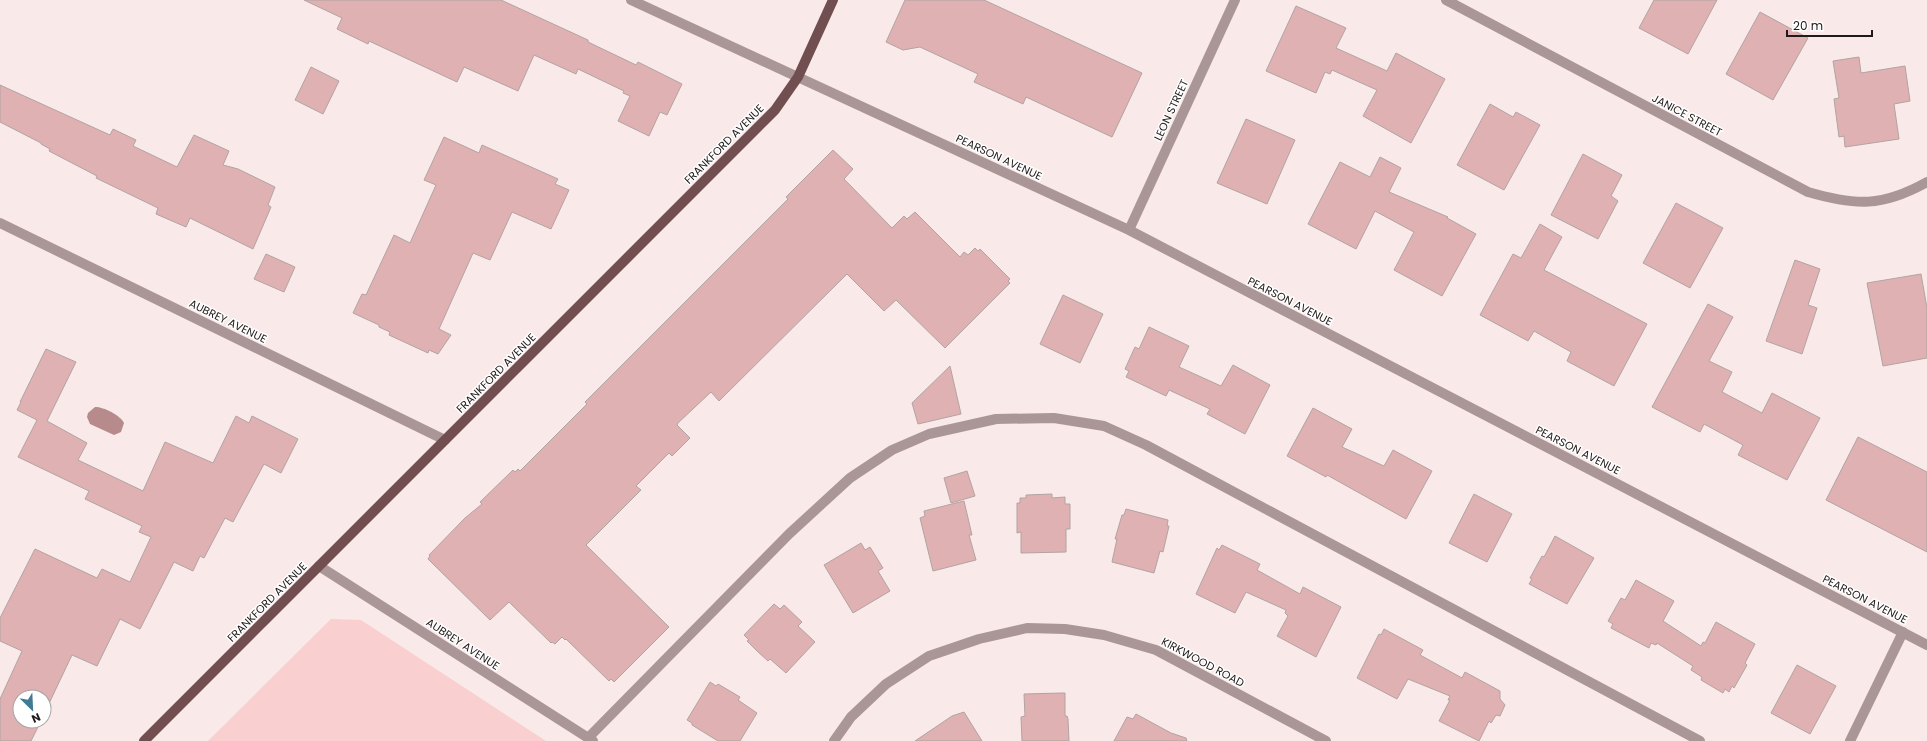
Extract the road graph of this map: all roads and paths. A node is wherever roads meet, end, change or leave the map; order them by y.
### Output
1 (631, 0) edge
2 (833, 0) edge
3 (1236, 0) edge
4 (1446, 0) edge
5 (798, 78) junction
6 (1927, 182) edge
7 (0, 223) edge
8 (1129, 230) junction
9 (445, 440) junction
10 (319, 566) junction
11 (1902, 632) junction
12 (1927, 645) edge
13 (591, 740) edge
14 (144, 741) edge
15 (834, 741) edge
16 (1326, 741) edge
17 (1700, 741) edge
18 (1850, 741) edge

1 - 5 street, PEARSON AVENUE
2 - 5 main road, FRANKFORD AVENUE
3 - 8 street, LEON STREET
4 - 6 street, JANICE STREET
5 - 8 street, PEARSON AVENUE
5 - 9 main road, FRANKFORD AVENUE
7 - 9 street, AUBREY AVENUE
8 - 11 street, PEARSON AVENUE
9 - 10 main road, FRANKFORD AVENUE
10 - 13 street, AUBREY AVENUE
10 - 14 main road, FRANKFORD AVENUE
11 - 12 street, PEARSON AVENUE
11 - 18 street
13 - 17 street
15 - 16 street, KIRKWOOD ROAD

